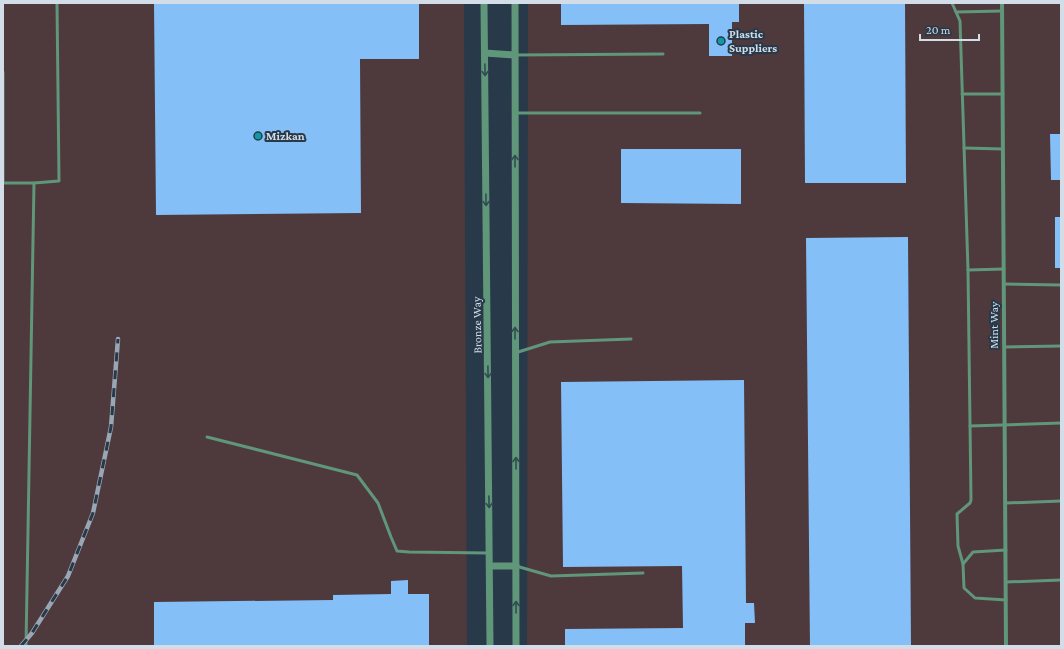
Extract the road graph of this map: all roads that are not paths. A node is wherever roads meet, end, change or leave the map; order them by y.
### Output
1 (57, 3) edge
2 (484, 3) edge
3 (515, 3) edge
4 (952, 3) edge
5 (1002, 3) edge
6 (1002, 11) junction
7 (956, 12) junction
8 (485, 53) junction
9 (663, 54) dead end
10 (515, 55) junction
11 (3, 72) edge
12 (962, 94) junction
13 (1003, 94) junction
14 (515, 113) junction
15 (700, 113) dead end
16 (964, 148) junction
17 (1003, 149) junction
18 (3, 183) edge
19 (34, 183) junction
20 (1004, 269) junction
21 (968, 270) junction
22 (1004, 284) junction
23 (1061, 285) edge
24 (632, 339) dead end
25 (1061, 346) edge
26 (1005, 347) junction
27 (515, 353) junction
28 (1061, 423) edge
29 (1005, 425) junction
30 (970, 426) junction
31 (207, 437) dead end
32 (1061, 501) edge
33 (1006, 503) junction
34 (1006, 550) junction
35 (490, 553) junction
36 (963, 564) junction
37 (490, 566) junction
38 (516, 566) junction
39 (643, 573) dead end
40 (1061, 580) edge
41 (1006, 582) junction
42 (1006, 600) junction
43 (26, 646) edge
44 (490, 646) edge
45 (516, 646) edge
46 (1006, 646) edge

1 - 19 lane
2 - 8 street, Bronze Way
3 - 10 street
4 - 7 lane
5 - 6 street, Mint Way
6 - 7 lane
6 - 13 street, Mint Way
7 - 12 lane
8 - 10 street
8 -> 35 street, Bronze Way
9 - 10 lane
10 - 14 street
11 - 18 lane
12 - 13 lane
12 - 16 lane
13 - 17 street, Mint Way
14 - 15 lane
27 -> 14 street
16 - 17 lane
16 - 21 lane
17 - 20 street, Mint Way
18 - 19 lane
19 - 43 lane
20 - 21 lane
20 - 22 street, Mint Way
21 - 30 lane
22 - 23 lane
22 - 26 street, Mint Way
24 - 27 lane
25 - 26 lane
26 - 29 street, Mint Way
38 -> 27 street
28 - 29 lane
29 - 30 lane
29 - 33 street, Mint Way
30 - 36 lane
31 - 35 lane
32 - 33 lane
33 - 34 street, Mint Way
34 - 36 lane
34 - 41 street, Mint Way
35 - 37 street, Bronze Way
36 - 42 lane
37 - 38 street
37 - 44 street, Bronze Way
38 - 39 lane
45 -> 38 street
40 - 41 lane
41 - 42 street, Mint Way
42 - 46 street, Mint Way

